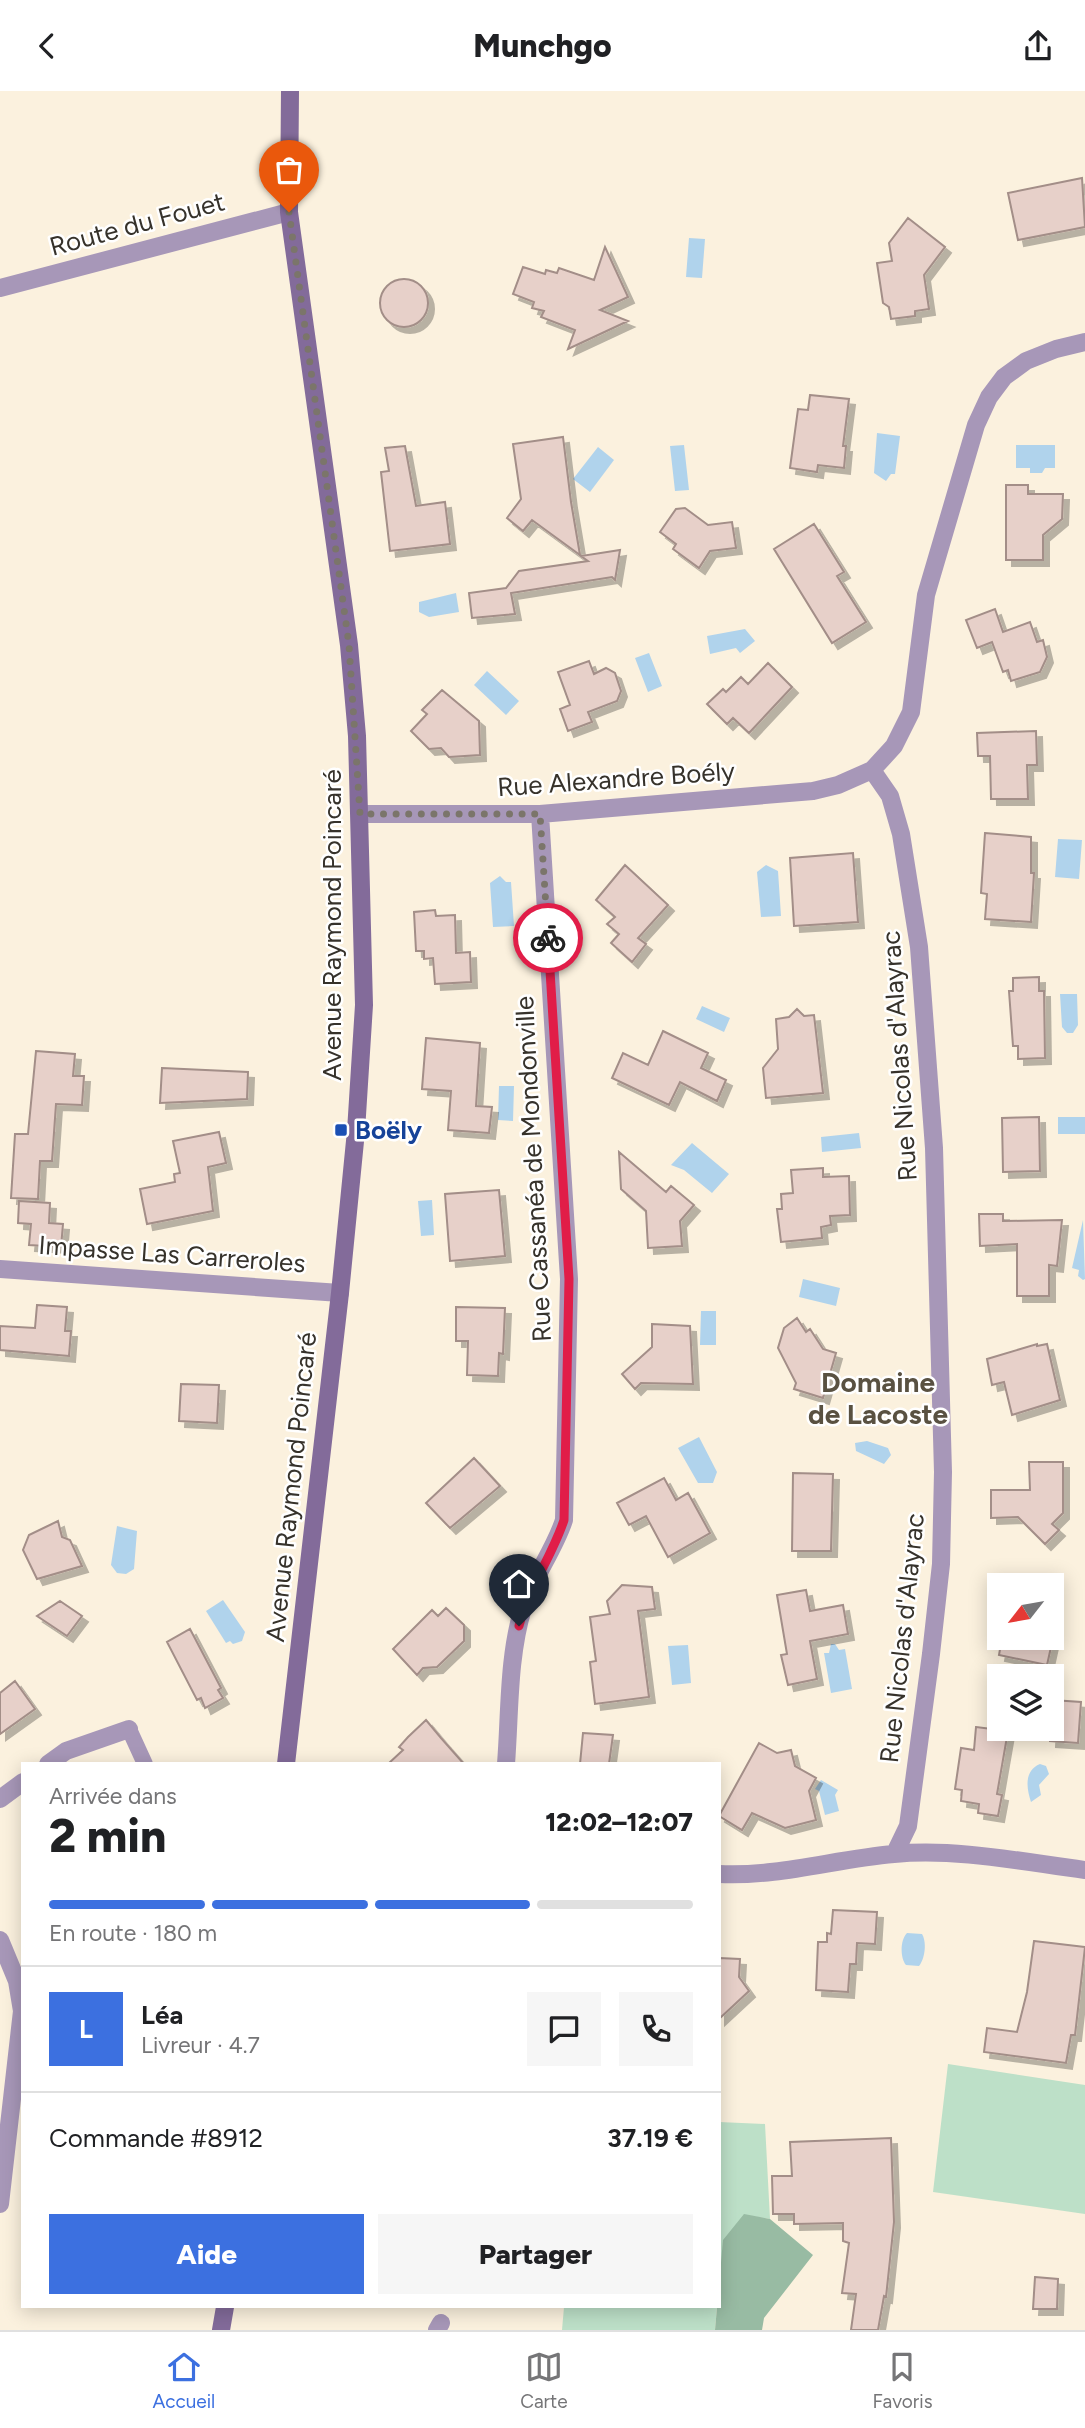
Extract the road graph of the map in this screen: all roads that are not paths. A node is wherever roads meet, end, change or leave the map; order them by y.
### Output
1 (290, 91) edge
2 (289, 212) junction
3 (0, 288) edge
4 (1085, 342) edge
5 (872, 770) junction
6 (360, 814) junction
7 (540, 814) junction
8 (0, 1269) edge
9 (340, 1293) junction
10 (129, 1729) joint
11 (51, 1762) edge
12 (144, 1762) edge
13 (286, 1762) edge
14 (506, 1762) edge
15 (21, 1783) edge
16 (0, 1799) edge
17 (895, 1853) junction
18 (1085, 1870) edge
19 (721, 1874) edge
20 (0, 1940) edge
21 (21, 2005) edge
22 (21, 2020) edge
23 (0, 2204) edge
24 (225, 2308) edge
25 (224, 2330) edge

1 - 2 main road, Avenue Raymond Poincaré
2 - 3 street, Route du Fouet
2 - 6 main road, Avenue Raymond Poincaré
4 - 5 street
5 - 7 street, Rue Alexandre Boély
5 - 17 street, Rue Nicolas d'Alayrac
6 - 7 street, Rue Alexandre Boély
6 - 9 main road, Avenue Raymond Poincaré
7 - 14 street, Rue Cassanéa de Mondonville
8 - 9 street, Impasse Las Carreroles
9 - 13 main road, Avenue Raymond Poincaré
10 - 11 street
10 - 12 lane
15 - 16 street
17 - 18 street
17 - 19 street
20 - 21 street
22 - 23 street
24 - 25 main road

